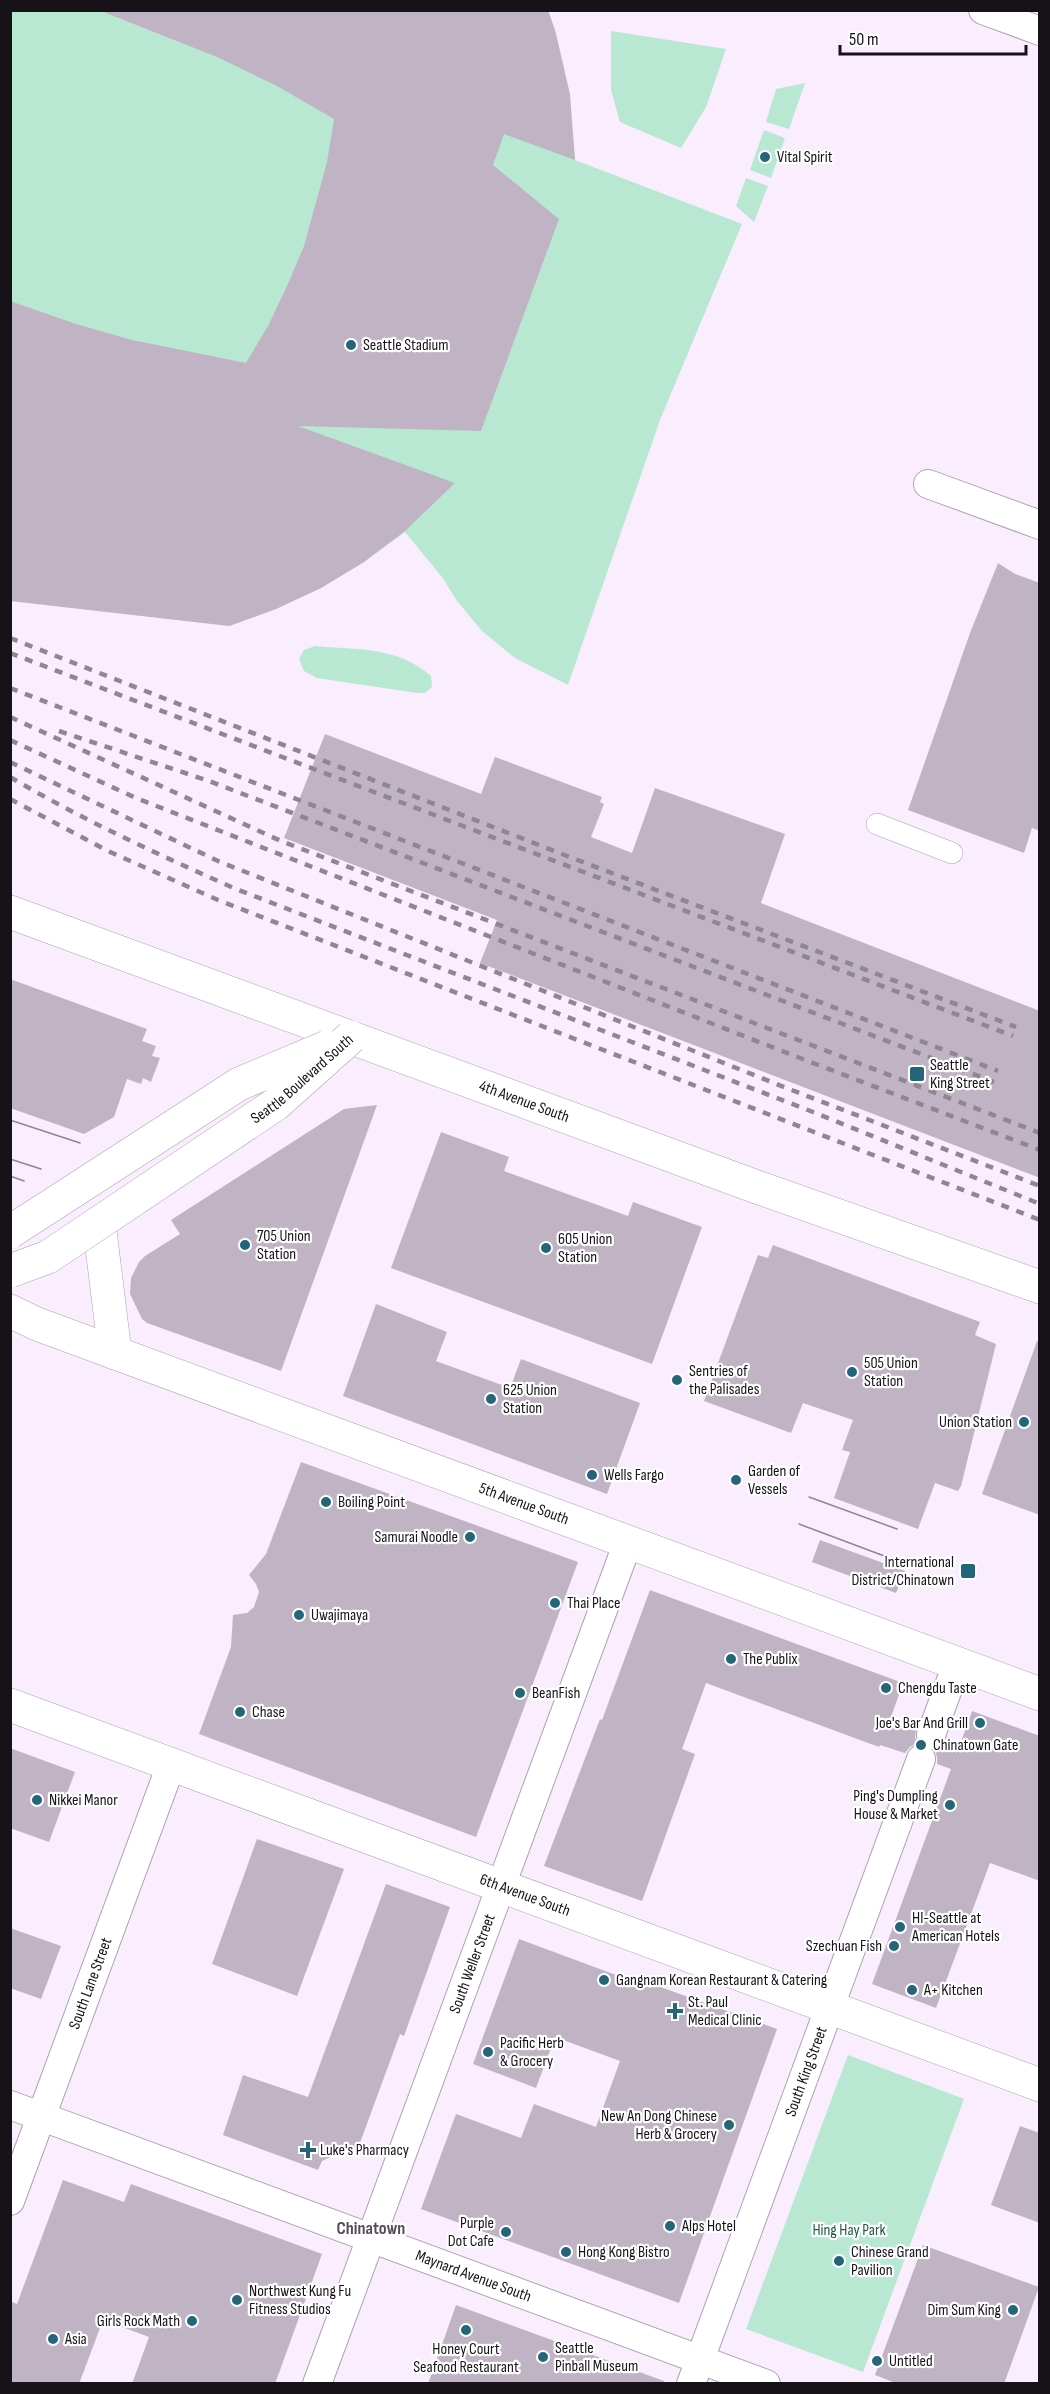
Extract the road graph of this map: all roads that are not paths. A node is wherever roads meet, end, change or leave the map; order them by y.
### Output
1 (983, 10) edge
2 (1040, 31) edge
3 (928, 484) dead end
4 (1040, 525) edge
5 (877, 824) dead end
6 (952, 853) dead end
7 (10, 912) edge
8 (351, 1037) junction
9 (99, 1223) junction
10 (10, 1232) edge
11 (10, 1271) edge
12 (1040, 1287) edge
13 (10, 1311) edge
14 (114, 1353) junction
15 (628, 1542) junction
16 (957, 1664) junction
17 (1040, 1694) edge
18 (10, 1705) edge
19 (171, 1765) junction
20 (501, 1887) junction
21 (830, 2008) junction
22 (1040, 2085) edge
23 (10, 2105) edge
24 (42, 2116) junction
25 (10, 2201) edge
26 (371, 2238) junction
27 (696, 2372) edge
28 (317, 2384) edge
29 (766, 2384) edge

1 - 2 street
3 - 4 street
5 - 6 street
7 - 8 main road, 4th Avenue South
8 - 9 main road, Seattle Boulevard South, bridge
8 - 10 main road, Seattle Boulevard South, bridge
8 - 12 main road, 4th Avenue South
9 - 11 main road, Seattle Boulevard South, bridge
9 - 14 main road
13 - 14 main road, 5th Avenue South
14 - 15 main road, 5th Avenue South
15 - 16 main road, 5th Avenue South
15 - 20 street, South Weller Street
16 - 17 main road, 5th Avenue South
16 - 21 street, South King Street
18 - 19 main road, 6th Avenue South
19 - 20 main road, 6th Avenue South
19 - 24 street, South Lane Street
20 - 21 main road, 6th Avenue South
20 - 26 street, South Weller Street
21 - 22 main road, 6th Avenue South
21 - 27 street, South King Street
23 - 24 street, Maynard Avenue South
24 - 25 street, South Lane Street
24 - 26 street, Maynard Avenue South
26 - 27 street, Maynard Avenue South
26 - 28 street, South Weller Street
27 - 29 street, Maynard Avenue South

